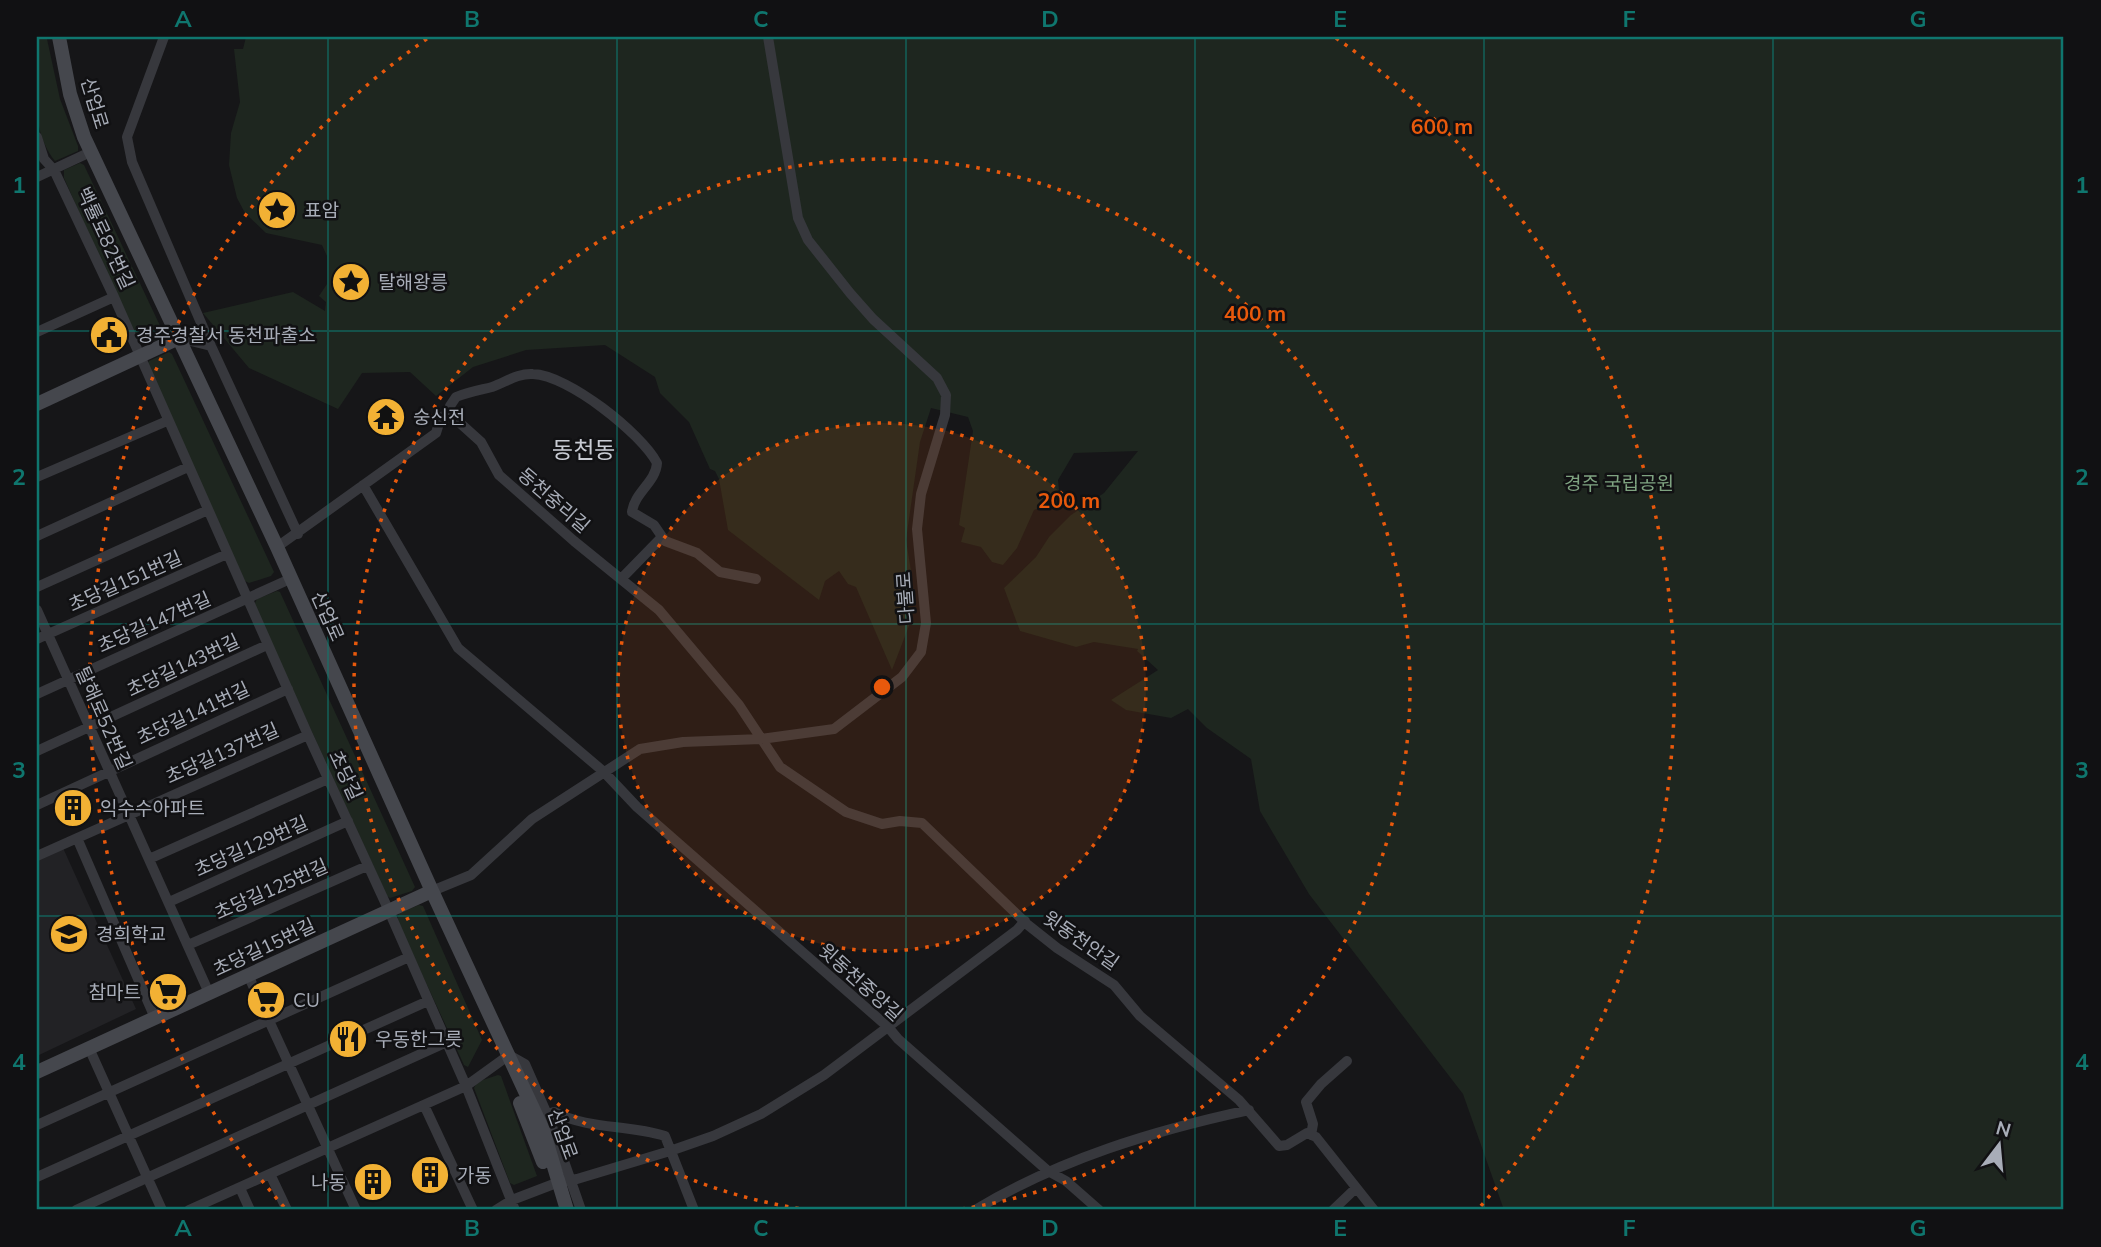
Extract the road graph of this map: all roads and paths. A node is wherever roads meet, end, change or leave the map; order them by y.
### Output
1 (50, 37) edge
2 (59, 37) edge
3 (164, 37) edge
4 (768, 37) edge
5 (37, 137) edge
6 (84, 155) junction
7 (54, 170) junction
8 (37, 177) edge
9 (114, 297) junction
10 (37, 332) edge
11 (176, 340) junction
12 (211, 346) junction
13 (140, 357) junction
14 (37, 404) edge
15 (450, 414) junction
16 (167, 421) junction
17 (188, 467) junction
18 (37, 477) edge
19 (363, 485) junction
20 (208, 510) junction
21 (298, 534) junction
22 (37, 536) edge
23 (661, 537) junction
24 (277, 547) junction
25 (227, 554) junction
26 (621, 579) junction
27 (756, 579) dead end
28 (287, 581) junction
29 (37, 587) edge
30 (247, 600) junction
31 (37, 610) edge
32 (48, 635) junction
33 (37, 639) edge
34 (267, 645) junction
35 (68, 680) junction
36 (288, 689) junction
37 (37, 694) edge
38 (90, 727) junction
39 (308, 735) junction
40 (761, 739) junction
41 (37, 751) edge
42 (108, 772) junction
43 (604, 772) junction
44 (328, 779) junction
45 (37, 805) edge
46 (128, 814) junction
47 (348, 821) junction
48 (77, 838) junction
49 (37, 856) edge
50 (149, 859) junction
51 (367, 866) junction
52 (428, 893) junction
53 (169, 902) junction
54 (389, 911) junction
55 (1025, 921) junction
56 (188, 945) junction
57 (409, 957) junction
58 (248, 975) junction
59 (209, 993) junction
60 (428, 1001) junction
61 (155, 1018) junction
62 (269, 1020) junction
63 (888, 1027) junction
64 (447, 1042) junction
65 (89, 1048) junction
66 (505, 1058) junction
67 (1347, 1061) dead end
68 (289, 1063) junction
69 (37, 1072) edge
70 (466, 1086) junction
71 (109, 1092) junction
72 (308, 1105) junction
73 (424, 1105) junction
74 (1249, 1111) junction
75 (547, 1114) junction
76 (37, 1125) edge
77 (1311, 1135) junction
78 (128, 1136) junction
79 (328, 1148) junction
80 (670, 1151) junction
81 (1048, 1171) junction
82 (270, 1174) junction
83 (37, 1177) edge
84 (148, 1178) junction
85 (561, 1183) junction
86 (240, 1188) junction
87 (1356, 1188) junction
88 (514, 1205) edge
89 (76, 1210) edge
90 (162, 1210) edge
91 (190, 1210) edge
92 (250, 1210) edge
93 (287, 1210) edge
94 (356, 1210) edge
95 (473, 1210) edge
96 (496, 1210) edge
97 (558, 1210) edge
98 (567, 1210) edge
99 (581, 1210) edge
100 (694, 1210) edge
101 (975, 1210) edge
102 (1099, 1210) edge
103 (1333, 1210) edge
104 (1374, 1210) edge

1 - 6 street, 산업로
2 - 11 street, 산업로
3 - 12 street
4 - 40 street, 다불로
5 - 7 street, 백률로82번길
6 - 7 street
6 - 11 street, 산업로
7 - 8 street
7 - 9 street, 백률로82번길
9 - 10 street
9 - 13 street, 백률로82번길
11 - 12 street
11 - 13 street
11 - 24 street, 산업로
11 - 28 street, 산업로
12 - 21 street
13 - 14 street
13 - 16 street, 초당길
15 - 19 street
15 - 23 street
15 - 26 street, 동천중리길
16 - 17 street, 초당길
16 - 18 street
17 - 20 street, 초당길
17 - 22 street
19 - 21 street
19 - 43 street, 윗동천중앙길
20 - 25 street, 초당길
20 - 29 street
21 - 24 street
23 - 26 street
23 - 27 street
24 - 28 street, 산업로
25 - 30 street, 초당길
25 - 32 street, 초당길151번길
26 - 40 street, 동천중리길
28 - 30 street, 초당길147번길
28 - 52 street, 산업로
30 - 34 street, 초당길
30 - 35 street, 초당길147번길
31 - 32 street, 탈해로52번길
32 - 33 street, 초당길151번길
32 - 35 street, 탈해로52번길
34 - 36 street, 초당길
34 - 38 street, 초당길143번길
35 - 37 street, 초당길147번길
35 - 38 street, 탈해로52번길
36 - 39 street, 초당길
36 - 42 street, 초당길141번길
38 - 41 street, 초당길143번길
38 - 42 street, 탈해로52번길
39 - 44 street, 초당길
39 - 46 street, 초당길137번길
40 - 43 street, 다불로
40 - 55 street, 윗동천안길
42 - 45 street, 초당길141번길
42 - 46 street, 탈해로52번길
43 - 52 street, 다불로
43 - 63 street, 윗동천중앙길
44 - 47 street, 초당길
44 - 50 street
46 - 48 street, 초당길137번길
46 - 50 street, 탈해로52번길
47 - 51 street, 초당길
47 - 53 street, 초당길129번길
48 - 49 street, 초당길137번길
48 - 61 street
50 - 53 street, 탈해로52번길
51 - 54 street, 초당길
51 - 56 street, 초당길125번길
52 - 54 street, 초당길15번길
52 - 66 street, 산업로
53 - 56 street, 탈해로52번길
54 - 57 street, 초당길
54 - 58 street, 초당길15번길
55 - 63 street
55 - 74 street, 윗동천안길
56 - 59 street, 탈해로52번길
57 - 60 street, 초당길
57 - 62 street
58 - 59 street, 초당길15번길
58 - 62 street
59 - 61 street, 초당길15번길
60 - 64 street, 초당길
60 - 68 street
61 - 65 street, 초당길15번길
62 - 68 street
62 - 71 street
63 - 80 street
63 - 81 street, 윗동천중앙길
64 - 70 street, 초당길
64 - 72 street
65 - 69 street, 초당길15번길
65 - 71 street
66 - 70 street
66 - 75 street
66 - 85 street, 산업로
67 - 77 street
68 - 72 street
68 - 78 street
70 - 73 street
70 - 88 street, 초당길
71 - 76 street
71 - 78 street
72 - 79 street
72 - 84 street
73 - 79 street
73 - 95 street
74 - 77 street, 윗동천안길
74 - 81 street
75 - 80 street
75 - 85 street
77 - 87 street
78 - 83 street
78 - 84 street
79 - 82 street
79 - 94 street
80 - 85 street
80 - 100 street
81 - 101 street
81 - 102 street, 윗동천중앙길
82 - 86 street
82 - 93 street
84 - 89 street
84 - 90 street
85 - 88 street
85 - 97 street, 산업로
85 - 98 street, 산업로
85 - 99 street
86 - 91 street
86 - 92 street
87 - 103 street
87 - 104 street
88 - 96 street

